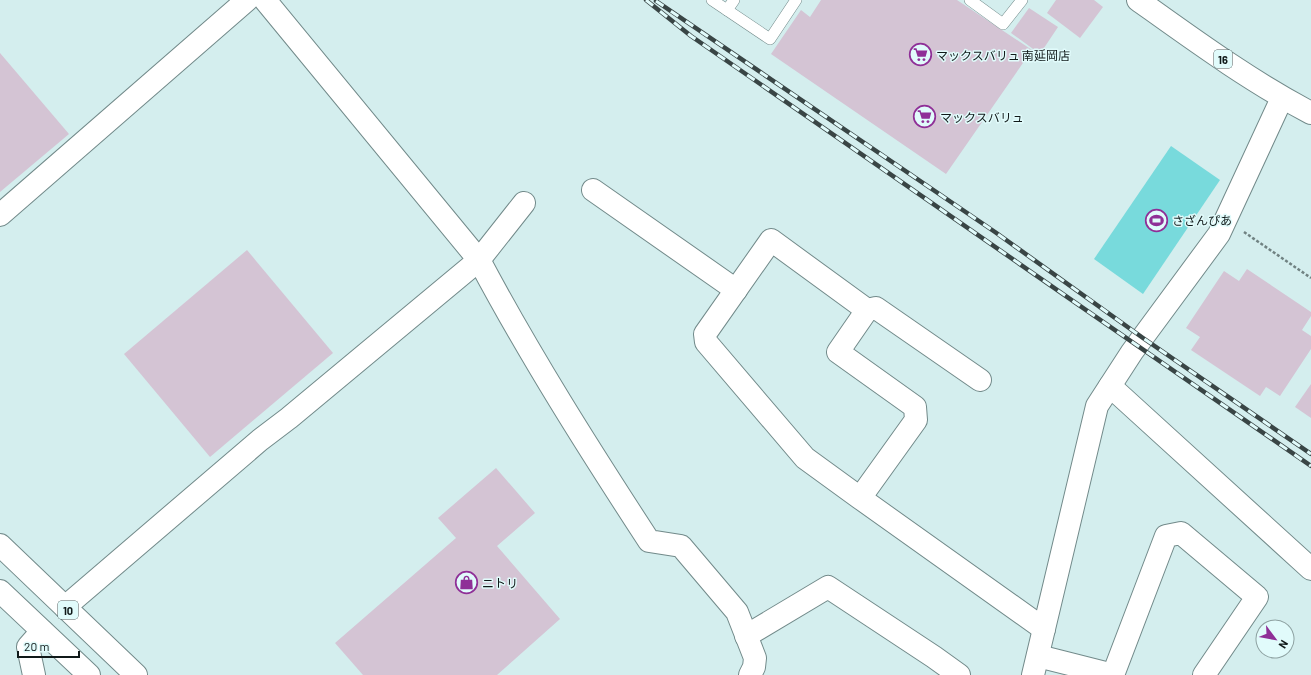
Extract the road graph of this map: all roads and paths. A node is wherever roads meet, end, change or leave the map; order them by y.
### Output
1 (247, 0) edge
2 (265, 0) edge
3 (712, 0) edge
4 (734, 0) edge
5 (796, 0) edge
6 (970, 0) edge
7 (1022, 0) edge
8 (1138, 0) edge
9 (727, 10) junction
10 (1282, 98) junction
11 (1311, 112) edge
12 (594, 190) dead end
13 (524, 203) dead end
14 (0, 215) edge
15 (1226, 220) junction
16 (479, 260) junction
17 (1311, 278) edge
18 (736, 290) junction
19 (867, 310) junction
20 (980, 380) dead end
21 (1110, 386) junction
22 (860, 498) junction
23 (0, 545) edge
24 (1311, 569) edge
25 (0, 591) edge
26 (65, 608) junction
27 (1044, 629) junction
28 (42, 631) junction
29 (746, 636) junction
30 (1035, 665) edge
31 (34, 675) edge
32 (89, 675) edge
33 (136, 675) edge
34 (750, 675) edge
35 (959, 675) edge
36 (1113, 675) edge
37 (1204, 675) edge

1 - 14 main road
2 - 16 main road
3 - 9 lane
4 - 9 lane
5 - 9 lane
6 - 7 lane
8 - 10 main road, 16
10 - 11 main road, 16
10 - 15 main road
12 - 18 main road
13 - 16 main road
15 - 17 path
15 - 21 main road
16 - 26 main road
16 - 29 main road
18 - 19 main road
18 - 22 main road
19 - 20 main road
19 - 22 main road
21 - 24 main road
21 - 27 main road
22 - 27 main road
23 - 26 main road, 10
25 - 28 main road
26 - 33 main road, 10
27 - 30 main road
28 - 31 main road
28 - 32 main road
29 - 34 main road
29 - 35 main road
30 - 36 main road
36 - 37 main road

